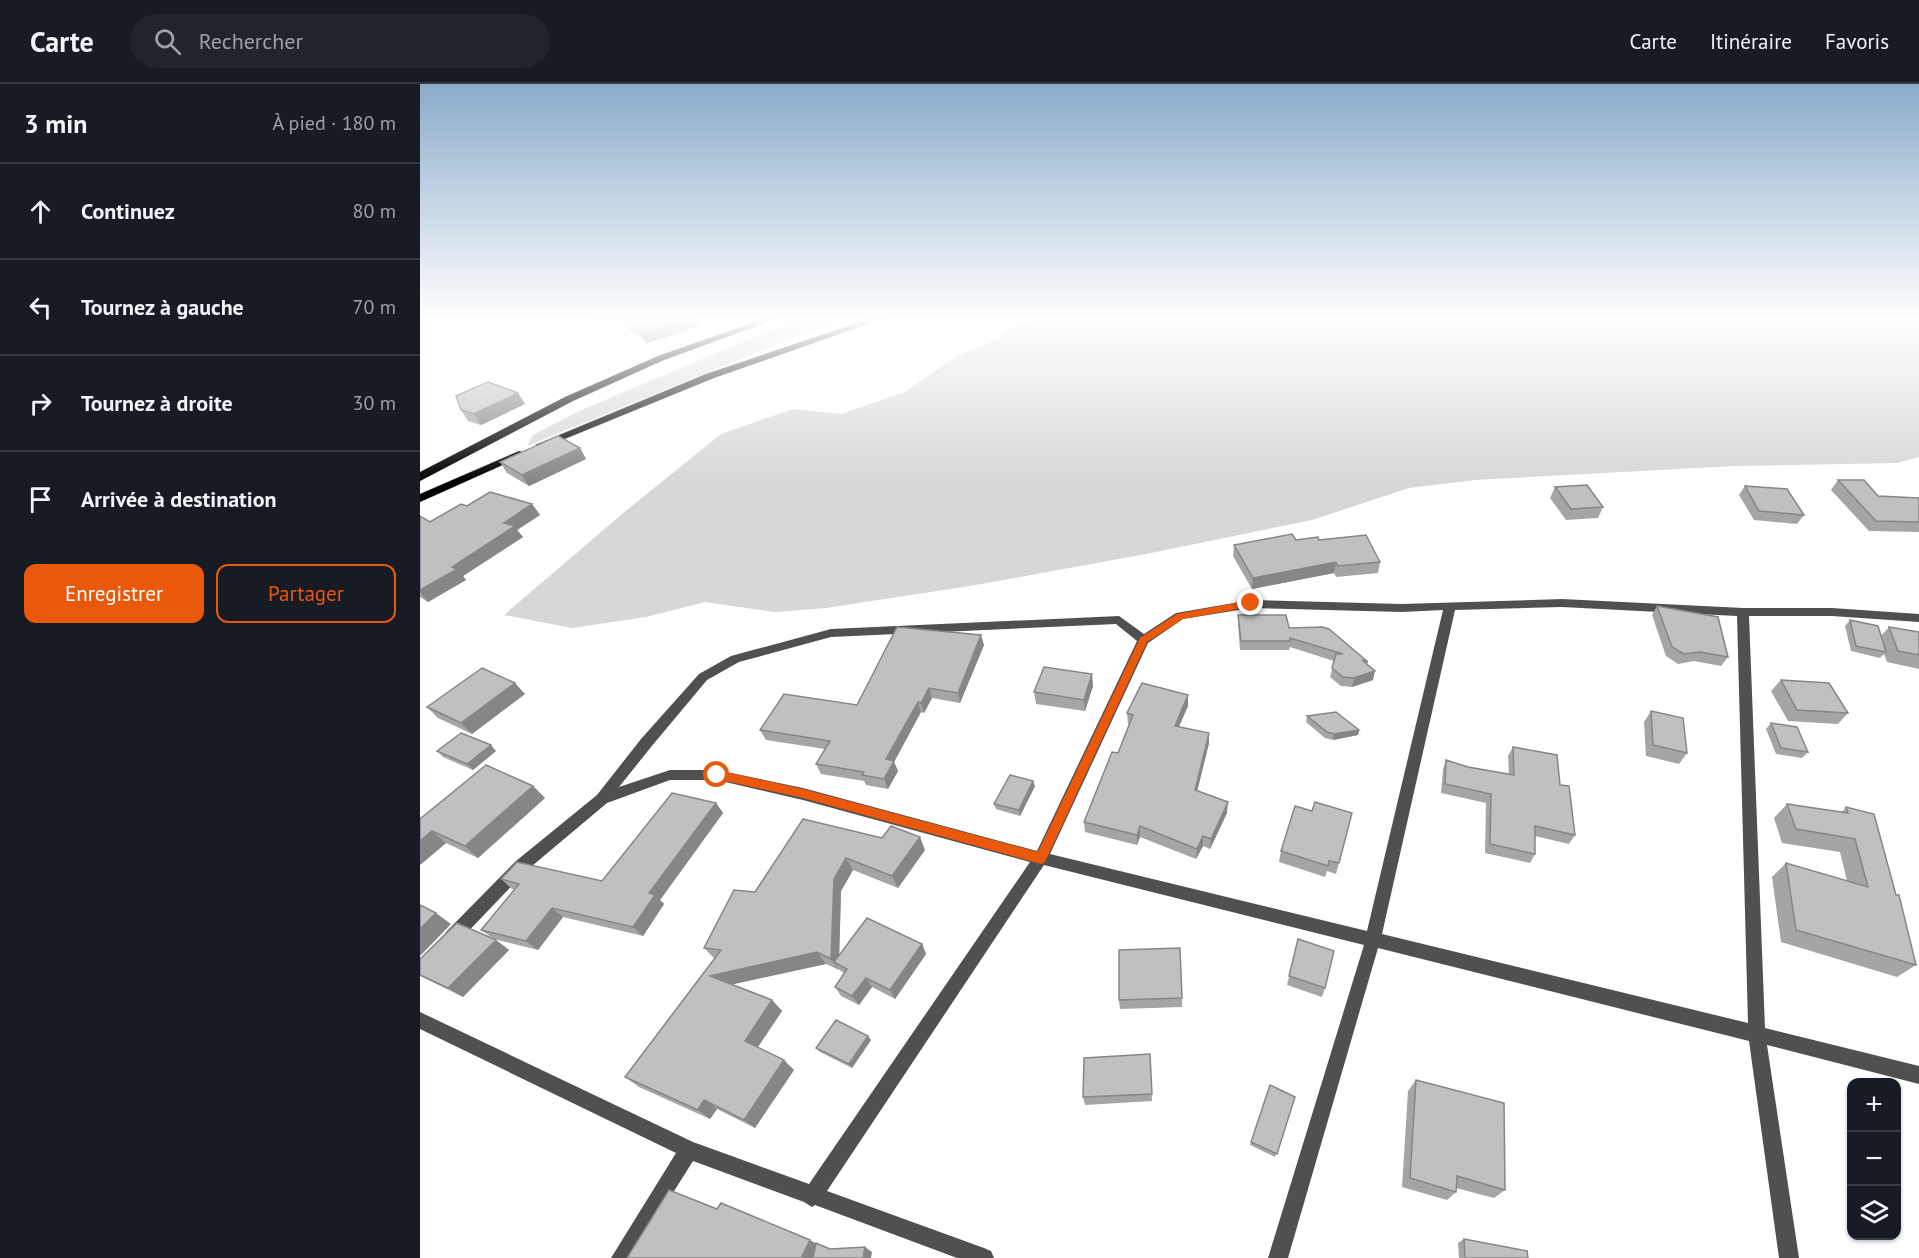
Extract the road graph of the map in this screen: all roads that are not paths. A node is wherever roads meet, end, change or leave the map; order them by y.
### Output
1 (628, 373) edge
2 (719, 373) edge
3 (420, 477) edge
4 (420, 498) edge
5 (1450, 606) junction
6 (1743, 612) junction
7 (1919, 618) edge
8 (1143, 640) junction
9 (602, 799) junction
10 (1041, 858) junction
11 (1373, 940) junction
12 (443, 946) edge
13 (420, 1020) edge
14 (1757, 1034) junction
15 (1919, 1075) edge
16 (689, 1150) junction
17 (812, 1197) junction
18 (621, 1258) edge
19 (984, 1258) edge
20 (1278, 1258) edge
21 (1789, 1258) edge

1 - 3 main road
2 - 4 main road
5 - 6 street
5 - 8 street
5 - 11 street
6 - 7 street
6 - 14 street
8 - 9 street
8 - 10 street
9 - 10 street
9 - 12 street
10 - 11 street
10 - 17 street
11 - 14 street
11 - 20 street
13 - 16 street
14 - 15 street
14 - 21 street
16 - 17 street
16 - 18 street
17 - 19 street

